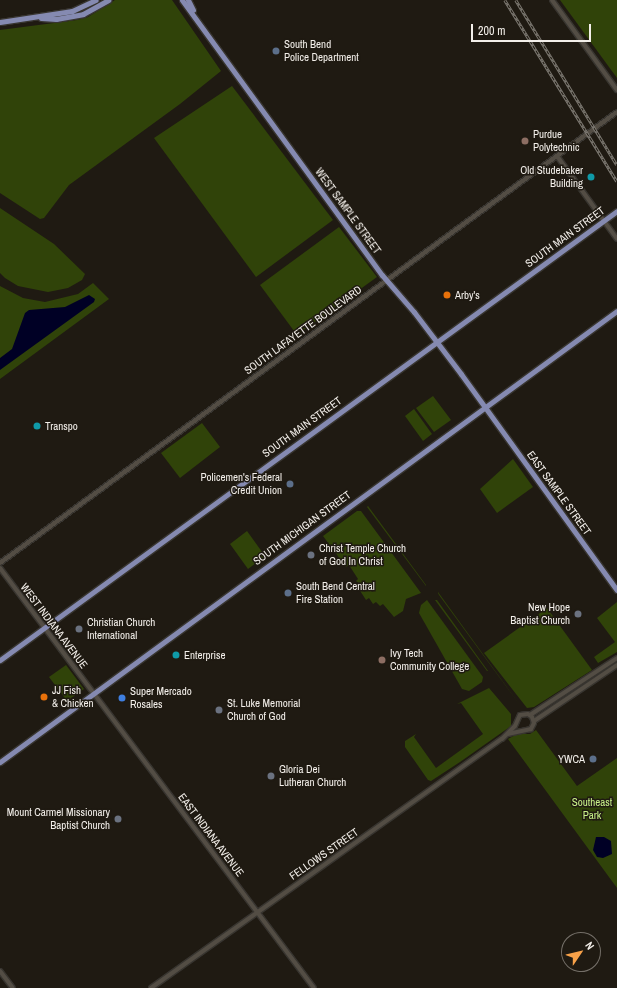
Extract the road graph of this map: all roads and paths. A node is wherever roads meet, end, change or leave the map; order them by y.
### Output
1 (96, 0) edge
2 (108, 0) edge
3 (182, 0) edge
4 (188, 0) edge
5 (552, 0) edge
6 (36, 17) junction
7 (0, 22) edge
8 (201, 23) junction
9 (617, 90) edge
10 (617, 112) edge
11 (557, 156) junction
12 (617, 211) edge
13 (604, 221) junction
14 (617, 239) edge
15 (386, 280) junction
16 (617, 311) edge
17 (436, 342) junction
18 (484, 407) junction
19 (0, 563) edge
20 (0, 568) edge
21 (617, 590) edge
22 (44, 628) junction
23 (617, 658) edge
24 (0, 660) edge
25 (617, 665) edge
26 (93, 694) junction
27 (530, 715) junction
28 (534, 721) junction
29 (517, 724) junction
30 (522, 730) junction
31 (508, 734) junction
32 (0, 762) edge
33 (257, 912) junction
34 (0, 971) edge
35 (13, 988) edge
36 (151, 988) edge
37 (314, 988) edge

1 - 6 main road
2 - 6 main road
3 - 8 main road, WEST SAMPLE STREET
4 - 8 main road, WEST SAMPLE STREET
5 - 9 street
6 - 7 main road
8 - 15 main road, WEST SAMPLE STREET
10 - 11 street, SOUTH LAFAYETTE BOULEVARD
11 - 13 street
11 - 15 street, SOUTH LAFAYETTE BOULEVARD
12 - 13 main road, SOUTH MAIN STREET
13 - 14 street
13 - 17 main road, SOUTH MAIN STREET
15 - 17 main road, WEST SAMPLE STREET
15 - 19 street, SOUTH LAFAYETTE BOULEVARD
16 - 18 main road, SOUTH MICHIGAN STREET
17 - 18 main road, WEST SAMPLE STREET
17 - 22 main road, SOUTH MAIN STREET
18 - 21 main road, EAST SAMPLE STREET
18 - 26 main road, SOUTH MICHIGAN STREET
20 - 22 street, WEST INDIANA AVENUE
22 - 24 main road, SOUTH MAIN STREET
22 - 26 street, WEST INDIANA AVENUE
23 - 27 street
25 - 28 street
26 - 32 main road, SOUTH MICHIGAN STREET
26 - 33 street, EAST INDIANA AVENUE
27 - 28 street
27 - 29 street
28 - 30 street
29 - 30 street
29 - 31 street, FELLOWS STREET
30 - 31 street, FELLOWS STREET
31 - 33 street, FELLOWS STREET
33 - 36 street, FELLOWS STREET
33 - 37 street, EAST INDIANA AVENUE
34 - 35 street

